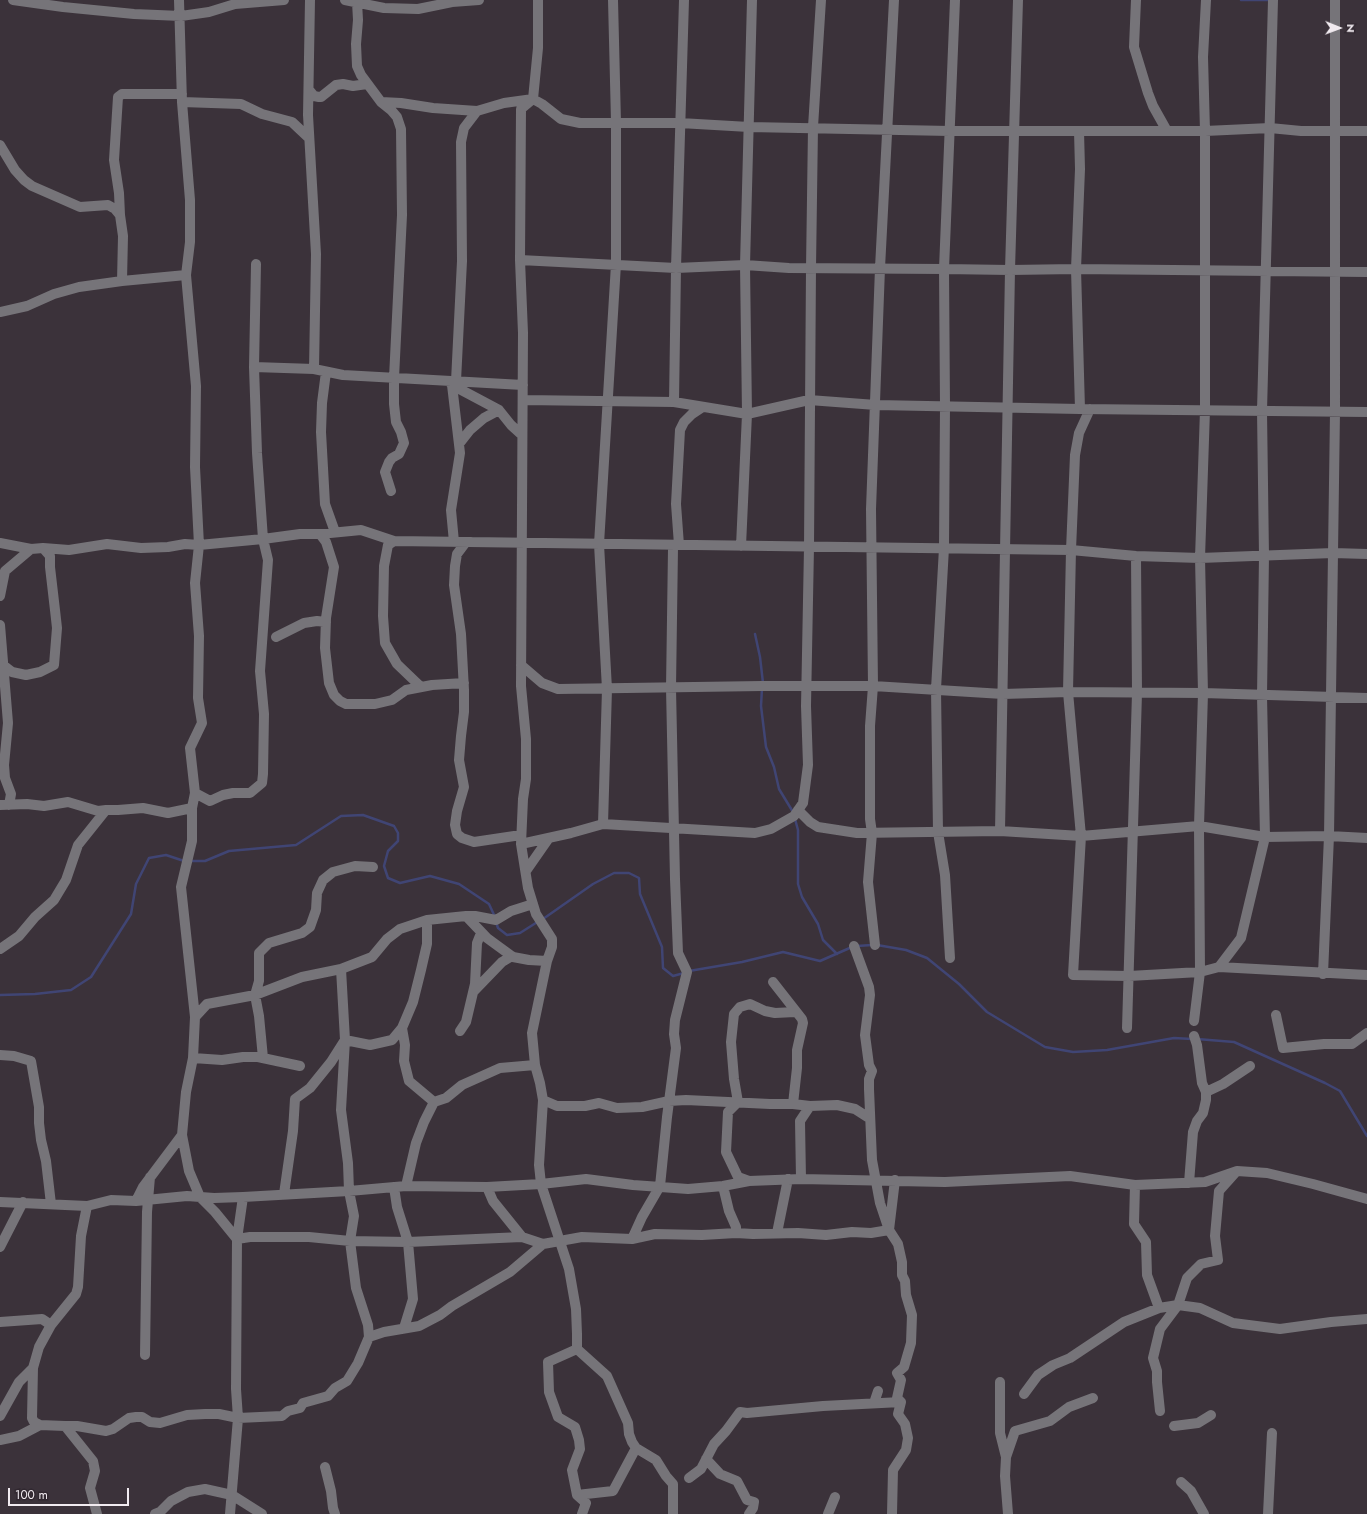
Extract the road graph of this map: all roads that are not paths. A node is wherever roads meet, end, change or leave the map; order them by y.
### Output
1 (14, 0) edge
2 (179, 0) edge
3 (284, 0) edge
4 (310, 0) edge
5 (345, 0) edge
6 (479, 0) edge
7 (538, 0) edge
8 (613, 0) edge
9 (684, 0) edge
10 (752, 0) edge
11 (822, 0) edge
12 (894, 0) edge
13 (955, 0) edge
14 (1018, 0) edge
15 (1136, 0) edge
16 (1206, 0) edge
17 (1273, 0) edge
18 (1335, 0) edge
19 (356, 1) edge
20 (453, 1) edge
21 (62, 4) edge
22 (411, 4) edge
23 (181, 16) junction
24 (367, 84) junction
25 (309, 90) junction
26 (182, 98) junction
27 (533, 99) junction
28 (381, 102) junction
29 (477, 111) junction
30 (616, 122) junction
31 (680, 123) junction
32 (749, 127) junction
33 (813, 127) junction
34 (1270, 128) junction
35 (887, 129) junction
36 (950, 131) junction
37 (1015, 131) junction
38 (1079, 131) junction
39 (1167, 131) junction
40 (1205, 131) junction
41 (1336, 131) junction
42 (1367, 131) edge
43 (309, 138) junction
44 (0, 145) edge
45 (120, 215) junction
46 (520, 260) junction
47 (256, 264) dead end
48 (616, 264) junction
49 (745, 266) junction
50 (676, 268) junction
51 (811, 268) junction
52 (880, 268) junction
53 (944, 268) junction
54 (1076, 269) junction
55 (1010, 270) junction
56 (1205, 271) junction
57 (1334, 271) junction
58 (1266, 272) junction
59 (1367, 272) edge
60 (186, 275) junction
61 (122, 281) junction
62 (0, 312) edge
63 (254, 367) junction
64 (314, 369) junction
65 (326, 372) junction
66 (394, 378) junction
67 (452, 382) junction
68 (523, 385) junction
69 (523, 400) junction
70 (810, 400) junction
71 (608, 401) junction
72 (674, 402) junction
73 (876, 405) junction
74 (946, 406) junction
75 (1008, 407) junction
76 (701, 408) junction
77 (1080, 409) junction
78 (499, 410) junction
79 (1090, 410) junction
80 (1205, 410) junction
81 (1262, 411) junction
82 (1335, 412) junction
83 (1367, 412) edge
84 (747, 414) junction
85 (522, 435) junction
86 (459, 444) junction
87 (391, 491) dead end
88 (335, 532) junction
89 (320, 534) junction
90 (263, 539) junction
91 (394, 541) junction
92 (454, 542) junction
93 (478, 542) junction
94 (0, 543) edge
95 (522, 543) junction
96 (599, 544) junction
97 (199, 545) junction
98 (676, 546) junction
99 (741, 546) junction
100 (809, 546) junction
101 (872, 547) junction
102 (42, 548) junction
103 (944, 548) junction
104 (31, 549) junction
105 (1004, 549) junction
106 (1071, 550) junction
107 (1333, 554) junction
108 (1367, 554) edge
109 (1136, 556) junction
110 (1264, 556) junction
111 (1200, 558) junction
112 (0, 596) edge
113 (326, 622) junction
114 (0, 625) edge
115 (276, 636) dead end
116 (3, 665) junction
117 (522, 666) junction
118 (464, 682) junction
119 (873, 686) junction
120 (421, 687) junction
121 (806, 687) junction
122 (606, 688) junction
123 (671, 688) junction
124 (936, 689) junction
125 (1068, 692) junction
126 (1137, 693) junction
127 (1203, 693) junction
128 (1002, 694) junction
129 (1262, 696) junction
130 (1331, 696) junction
131 (1367, 698) edge
132 (195, 792) junction
133 (5, 805) edge
134 (192, 808) junction
135 (106, 810) junction
136 (798, 810) junction
137 (603, 824) junction
138 (1198, 826) junction
139 (674, 828) junction
140 (1000, 831) junction
141 (1134, 831) junction
142 (938, 832) junction
143 (872, 833) junction
144 (1081, 836) junction
145 (1329, 836) junction
146 (1265, 837) junction
147 (549, 838) junction
148 (1367, 838) edge
149 (521, 840) junction
150 (373, 868) dead end
151 (526, 871) junction
152 (533, 904) junction
153 (466, 916) junction
154 (427, 920) junction
155 (481, 933) junction
156 (875, 945) dead end
157 (854, 946) dead end
158 (0, 949) edge
159 (512, 956) junction
160 (950, 958) dead end
161 (547, 960) junction
162 (1219, 967) junction
163 (341, 969) junction
164 (1200, 972) junction
165 (1324, 974) junction
166 (1367, 975) edge
167 (1129, 976) junction
168 (773, 982) dead end
169 (474, 991) junction
170 (255, 995) junction
171 (795, 1012) junction
172 (1276, 1015) dead end
173 (195, 1017) junction
174 (1194, 1021) dead end
175 (402, 1028) junction
176 (1127, 1028) dead end
177 (460, 1031) dead end
178 (1367, 1033) edge
179 (1194, 1036) dead end
180 (345, 1040) junction
181 (0, 1055) edge
182 (193, 1058) junction
183 (263, 1058) junction
184 (534, 1065) junction
185 (300, 1066) dead end
186 (1250, 1066) dead end
187 (1206, 1092) junction
188 (543, 1100) junction
189 (670, 1101) junction
190 (434, 1102) junction
191 (738, 1102) junction
192 (793, 1104) junction
193 (810, 1106) junction
194 (869, 1118) junction
195 (182, 1135) junction
196 (1237, 1171) junction
197 (150, 1177) junction
198 (788, 1179) junction
199 (801, 1179) junction
200 (749, 1180) junction
201 (877, 1180) junction
202 (895, 1180) junction
203 (1189, 1183) junction
204 (541, 1184) junction
205 (1135, 1185) junction
206 (406, 1186) junction
207 (660, 1186) junction
208 (723, 1186) junction
209 (394, 1187) junction
210 (487, 1187) junction
211 (348, 1191) junction
212 (284, 1194) junction
213 (200, 1197) junction
214 (243, 1197) junction
215 (148, 1199) junction
216 (1367, 1199) edge
217 (136, 1201) junction
218 (0, 1202) edge
219 (23, 1202) junction
220 (52, 1204) junction
221 (87, 1206) junction
222 (889, 1230) junction
223 (736, 1233) junction
224 (778, 1233) junction
225 (522, 1237) junction
226 (237, 1239) junction
227 (632, 1239) junction
228 (350, 1241) junction
229 (559, 1241) junction
230 (408, 1242) junction
231 (543, 1244) junction
232 (0, 1247) edge
233 (1178, 1305) junction
234 (1160, 1308) junction
235 (1367, 1319) edge
236 (0, 1322) edge
237 (51, 1325) junction
238 (404, 1328) junction
239 (368, 1337) junction
240 (577, 1349) junction
241 (144, 1355) dead end
242 (33, 1368) junction
243 (1000, 1382) dead end
244 (878, 1391) dead end
245 (1024, 1394) dead end
246 (1093, 1398) dead end
247 (901, 1402) junction
248 (874, 1403) junction
249 (1160, 1411) dead end
250 (1211, 1415) dead end
251 (0, 1416) edge
252 (238, 1418) junction
253 (40, 1425) junction
254 (65, 1426) junction
255 (1174, 1426) dead end
256 (1272, 1433) dead end
257 (0, 1440) edge
258 (636, 1448) junction
259 (1006, 1457) junction
260 (706, 1459) junction
261 (325, 1467) dead end
262 (689, 1478) dead end
263 (1181, 1482) dead end
264 (577, 1494) junction
265 (232, 1495) junction
266 (835, 1497) dead end
267 (97, 1514) edge
268 (155, 1514) edge
269 (230, 1514) edge
270 (262, 1514) edge
271 (335, 1514) edge
272 (582, 1514) edge
273 (673, 1514) edge
274 (749, 1514) edge
275 (828, 1514) edge
276 (892, 1514) edge
277 (1008, 1514) edge
278 (1204, 1514) edge
279 (1268, 1514) edge

1 - 21 street
2 - 23 street
3 - 23 street
4 - 25 street
5 - 19 street
6 - 20 street
7 - 27 street
8 - 30 street
9 - 31 street
10 - 32 street
11 - 33 street
12 - 35 street
13 - 36 street
14 - 37 street
15 - 39 street
16 - 40 street
17 - 34 street
18 - 41 street
19 - 22 street
19 - 24 street
20 - 22 street
21 - 23 street
23 - 26 street
24 - 25 street
24 - 28 street
25 - 43 street
26 - 43 street
26 - 45 street
26 - 60 street
27 - 29 street
27 - 30 street
27 - 46 street
28 - 29 street
28 - 66 street
29 - 67 street
30 - 31 street
30 - 48 street
31 - 32 street
31 - 50 street
32 - 33 street
32 - 49 street
33 - 35 street
33 - 51 street
34 - 40 street
34 - 41 street
34 - 58 street
35 - 36 street
35 - 52 street
36 - 37 street
36 - 53 street
37 - 38 street
37 - 55 street
38 - 39 street
38 - 54 street
39 - 40 street
40 - 56 street
41 - 42 street
41 - 57 street
43 - 64 street
44 - 45 street
45 - 61 street
46 - 48 street
46 - 68 street
47 - 63 street
48 - 50 street
48 - 71 street
49 - 50 street
49 - 51 street
49 - 84 street
50 - 72 street
51 - 52 street
51 - 70 street
52 - 53 street
52 - 73 street
53 - 55 street
53 - 74 street
54 - 55 street
54 - 56 street
54 - 77 street
55 - 75 street
56 - 58 street
56 - 80 street
57 - 58 street
57 - 59 street
57 - 82 street
58 - 81 street
60 - 61 street
60 - 97 street
61 - 62 street
63 - 64 street
63 - 90 street
64 - 65 street
65 - 66 street
65 - 88 street
66 - 67 street
66 - 87 street
67 - 68 street
67 - 78 street
67 - 86 street
68 - 69 street
69 - 71 street
69 - 85 street
70 - 73 street
70 - 84 street
70 - 100 street
71 - 72 street
71 - 96 street
72 - 76 street
73 - 74 street
73 - 101 street
74 - 75 street
74 - 103 street
75 - 77 street
75 - 105 street
76 - 84 street
76 - 98 street
77 - 79 street
78 - 85 street
78 - 86 street
79 - 80 street
79 - 106 street
80 - 81 street
80 - 111 street
81 - 82 street
81 - 110 street
82 - 83 street
82 - 107 street
84 - 99 street
85 - 95 street
86 - 92 street
88 - 89 street
88 - 91 street
89 - 90 street
89 - 113 street
90 - 97 street
90 - 132 street
91 - 92 street
91 - 120 street
92 - 93 street
93 - 95 street
93 - 118 street
94 - 104 street
95 - 96 street
95 - 117 street
96 - 98 street
96 - 122 street
97 - 102 street
97 - 132 street
98 - 99 street
98 - 123 street
99 - 100 street
100 - 101 street
100 - 121 street
101 - 103 street
101 - 119 street
102 - 104 street
102 - 116 street
103 - 105 street
103 - 124 street
104 - 112 street
105 - 106 street
105 - 128 street
106 - 109 street
106 - 125 street
107 - 108 street
107 - 110 street
107 - 130 street
109 - 111 street
109 - 126 street
110 - 111 street
110 - 129 street
111 - 127 street
113 - 115 street
113 - 120 street
114 - 116 street
116 - 133 street
117 - 122 street
117 - 149 street
118 - 120 street
118 - 149 street
119 - 121 street
119 - 124 street
119 - 143 street
121 - 123 street
121 - 136 street
122 - 123 street
122 - 137 street
123 - 139 street
124 - 128 street
124 - 142 street
125 - 126 street
125 - 128 street
125 - 144 street
126 - 127 street
126 - 141 street
127 - 129 street
127 - 138 street
128 - 140 street
129 - 130 street
129 - 146 street
130 - 131 street
130 - 145 street
132 - 134 street
133 - 135 street
134 - 135 street
134 - 173 street
135 - 158 street
136 - 139 street
136 - 143 street
137 - 139 street
137 - 147 street
138 - 141 street
138 - 146 street
138 - 164 street
139 - 189 street
140 - 142 street
140 - 144 street
141 - 144 street
141 - 167 street
142 - 143 street
142 - 160 street
143 - 156 street
144 - 167 street
145 - 146 street
145 - 148 street
145 - 165 street
146 - 162 street
147 - 149 street
147 - 151 street
149 - 151 street
150 - 170 street
151 - 152 street
152 - 153 street
152 - 161 street
153 - 154 street
153 - 155 street
154 - 163 street
154 - 175 street
155 - 159 street
155 - 169 street
157 - 194 street
159 - 161 street
159 - 169 street
161 - 184 street
162 - 164 street
162 - 165 street
163 - 170 street
163 - 180 street
164 - 167 street
164 - 174 street
165 - 166 street
167 - 176 street
168 - 171 street
169 - 177 street
170 - 173 street
170 - 183 street
171 - 191 street
171 - 192 street
172 - 178 street
173 - 182 street
175 - 180 street
175 - 190 street
179 - 187 street
180 - 211 street
180 - 212 street
181 - 220 street
182 - 183 street
182 - 195 street
183 - 185 street
184 - 188 street
184 - 190 street
186 - 187 street
187 - 203 street
188 - 189 street
188 - 204 street
189 - 191 street
189 - 207 street
190 - 206 street
191 - 192 street
191 - 200 street
192 - 193 street
193 - 194 street
193 - 199 street
194 - 201 street
195 - 197 street
195 - 213 street
196 - 203 street
196 - 216 street
196 - 233 street
197 - 215 street
197 - 217 street
198 - 199 street
198 - 200 street
198 - 224 street
199 - 201 street
200 - 208 street
201 - 202 street
201 - 222 street
202 - 205 street
202 - 222 street
203 - 205 street
204 - 207 street
204 - 210 street
204 - 229 street
205 - 234 street
206 - 209 street
206 - 210 street
207 - 208 street
207 - 227 street
208 - 223 street
209 - 211 street
209 - 230 street
210 - 225 street
211 - 212 street
211 - 228 street
212 - 214 street
213 - 214 street
213 - 215 street
213 - 226 street
214 - 226 street
215 - 217 street
215 - 241 street
217 - 221 street
218 - 219 street
219 - 220 street
219 - 232 street
220 - 221 street
221 - 237 street
222 - 224 street
222 - 247 street
223 - 224 street
223 - 227 street
225 - 230 street
225 - 231 street
226 - 228 street
226 - 252 street
227 - 229 street
228 - 230 street
228 - 239 street
229 - 231 street
229 - 240 street
230 - 238 street
231 - 238 street
233 - 234 street
233 - 235 street
233 - 249 street
234 - 245 street
236 - 237 street
237 - 242 street
238 - 239 street
239 - 252 street
240 - 258 street
240 - 264 street
242 - 251 street
242 - 253 street
243 - 259 street
244 - 248 street
246 - 259 street
247 - 248 street
247 - 276 street
248 - 260 street
250 - 255 street
252 - 254 street
252 - 265 street
253 - 254 street
253 - 257 street
254 - 267 street
256 - 279 street
258 - 264 street
258 - 273 street
259 - 277 street
260 - 262 street
260 - 274 street
261 - 271 street
263 - 278 street
264 - 272 street
265 - 268 street
265 - 269 street
265 - 270 street
266 - 275 street

